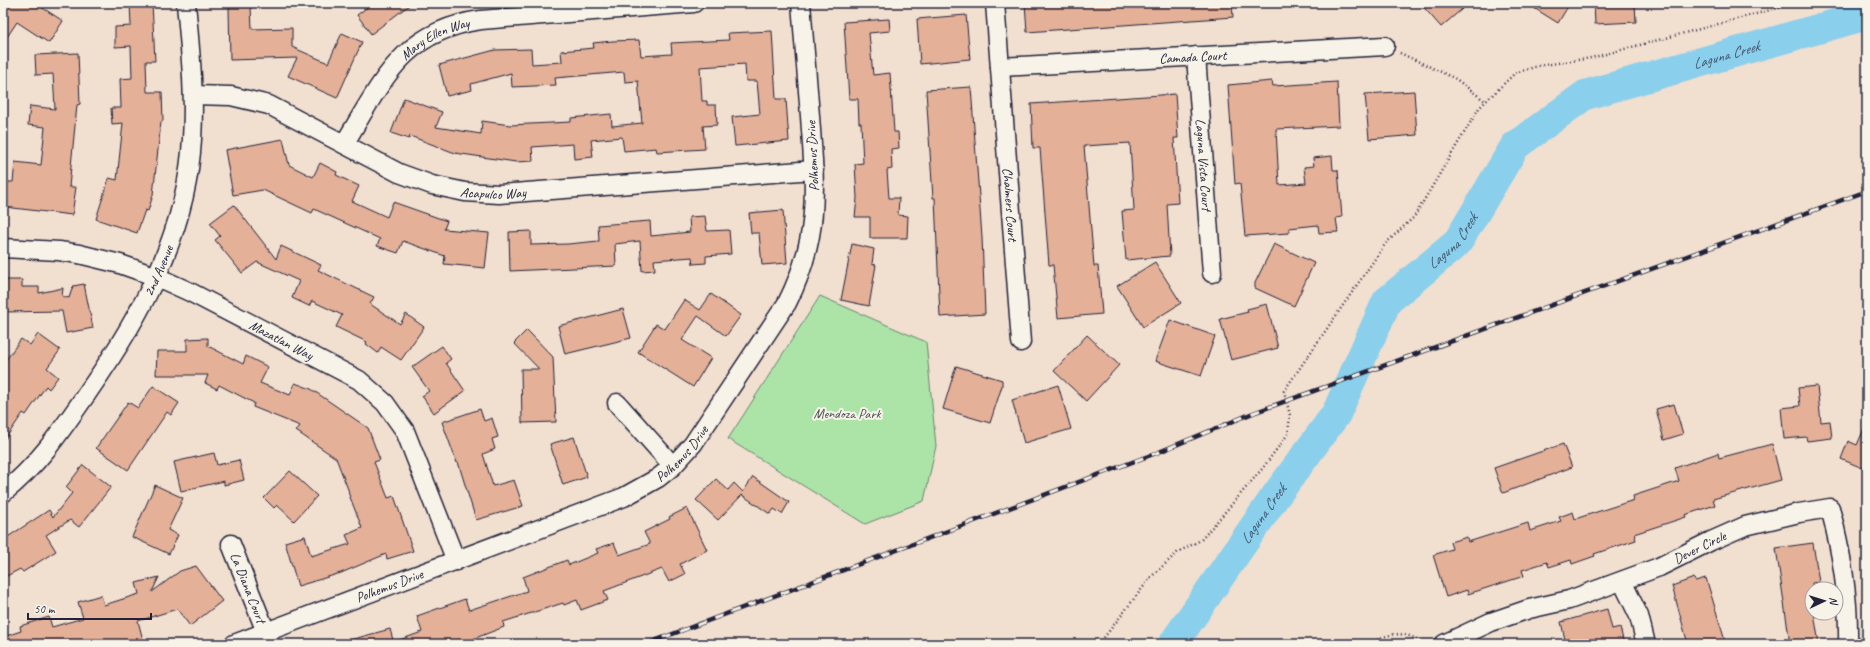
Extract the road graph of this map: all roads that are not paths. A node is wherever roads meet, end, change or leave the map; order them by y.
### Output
1 (186, 3) edge
2 (694, 3) edge
3 (801, 3) edge
4 (995, 3) edge
5 (1385, 46) dead end
6 (1196, 56) junction
7 (1000, 67) junction
8 (193, 96) junction
9 (344, 144) junction
10 (814, 170) junction
11 (3, 248) edge
12 (1212, 273) dead end
13 (157, 277) junction
14 (1021, 342) dead end
15 (617, 403) dead end
16 (673, 466) junction
17 (3, 493) edge
18 (231, 544) dead end
19 (456, 560) junction
20 (1622, 581) junction
21 (266, 632) junction
22 (234, 644) edge
23 (1444, 644) edge
24 (1646, 644) edge
25 (1848, 644) edge

1 - 8 street, 2nd Avenue
2 - 9 street, Mary Ellen Way
3 - 10 street, Polhemus Drive
4 - 7 street, Chalmers Court
5 - 6 street, Camada Court
6 - 7 street, Camada Court
6 - 12 street, Laguna Vista Court
7 - 14 street, Chalmers Court
8 - 9 street, Acapulco Way
8 - 13 street, 2nd Avenue
9 - 10 street, Acapulco Way
10 - 16 street, Polhemus Drive
11 - 13 street, Mazatlan Way
13 - 17 street, 2nd Avenue
13 - 19 street, Mazatlan Way
15 - 16 street
16 - 19 street, Polhemus Drive
18 - 21 street, La Diana Court
19 - 21 street, Polhemus Drive
20 - 23 street, Dever Circle
20 - 24 street
20 - 25 street, Dever Circle
21 - 22 street, Polhemus Drive

